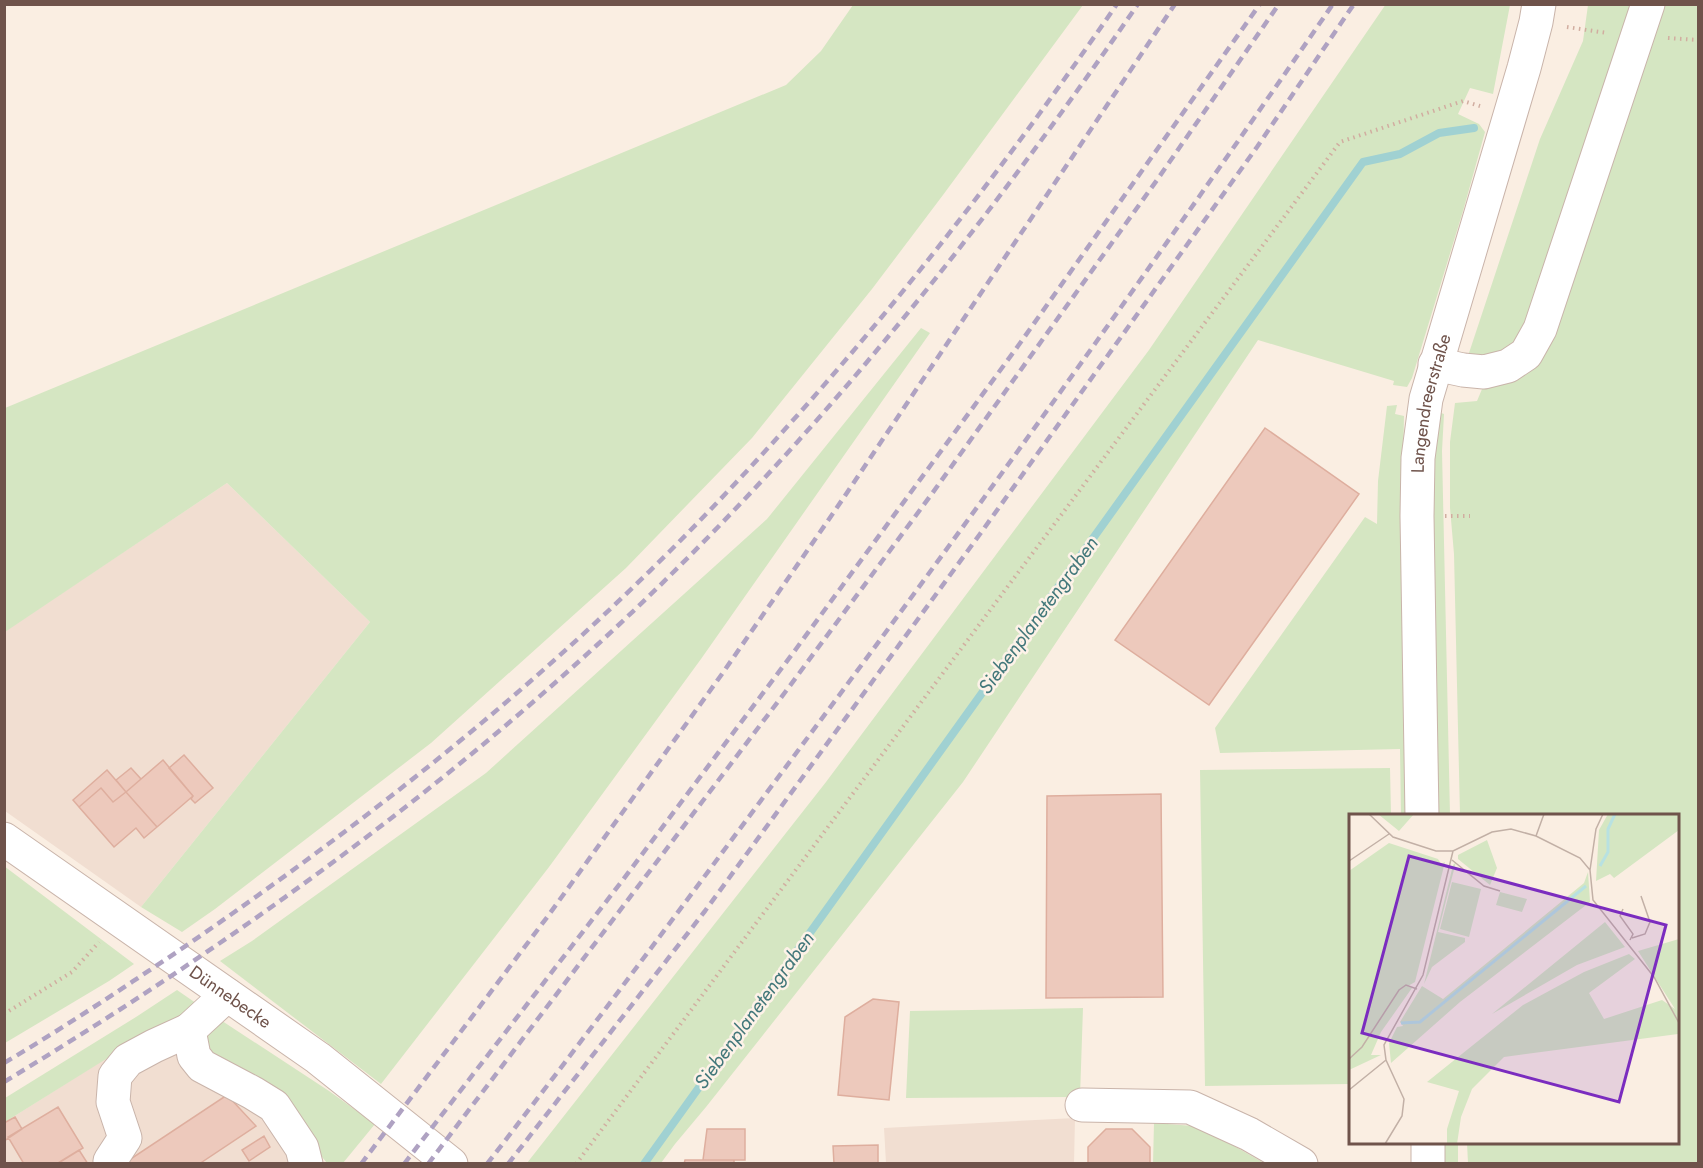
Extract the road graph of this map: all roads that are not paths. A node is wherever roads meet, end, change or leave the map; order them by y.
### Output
1 (1539, 4) edge
2 (1648, 4) edge
3 (1435, 364) junction
4 (1422, 814) edge
5 (4, 839) edge
6 (227, 995) junction
7 (189, 1030) junction
8 (1082, 1105) dead end
9 (1428, 1144) edge
10 (111, 1164) edge
11 (306, 1164) edge
12 (451, 1164) edge
13 (1301, 1164) edge
14 (1428, 1164) edge

1 - 3 street, Langendreerstraße
2 - 3 street
3 - 4 street, Langendreerstraße
5 - 6 street, Dünnebecke
6 - 7 street
6 - 12 street, Dünnebecke
7 - 10 street
7 - 11 street
8 - 13 street
9 - 14 street

